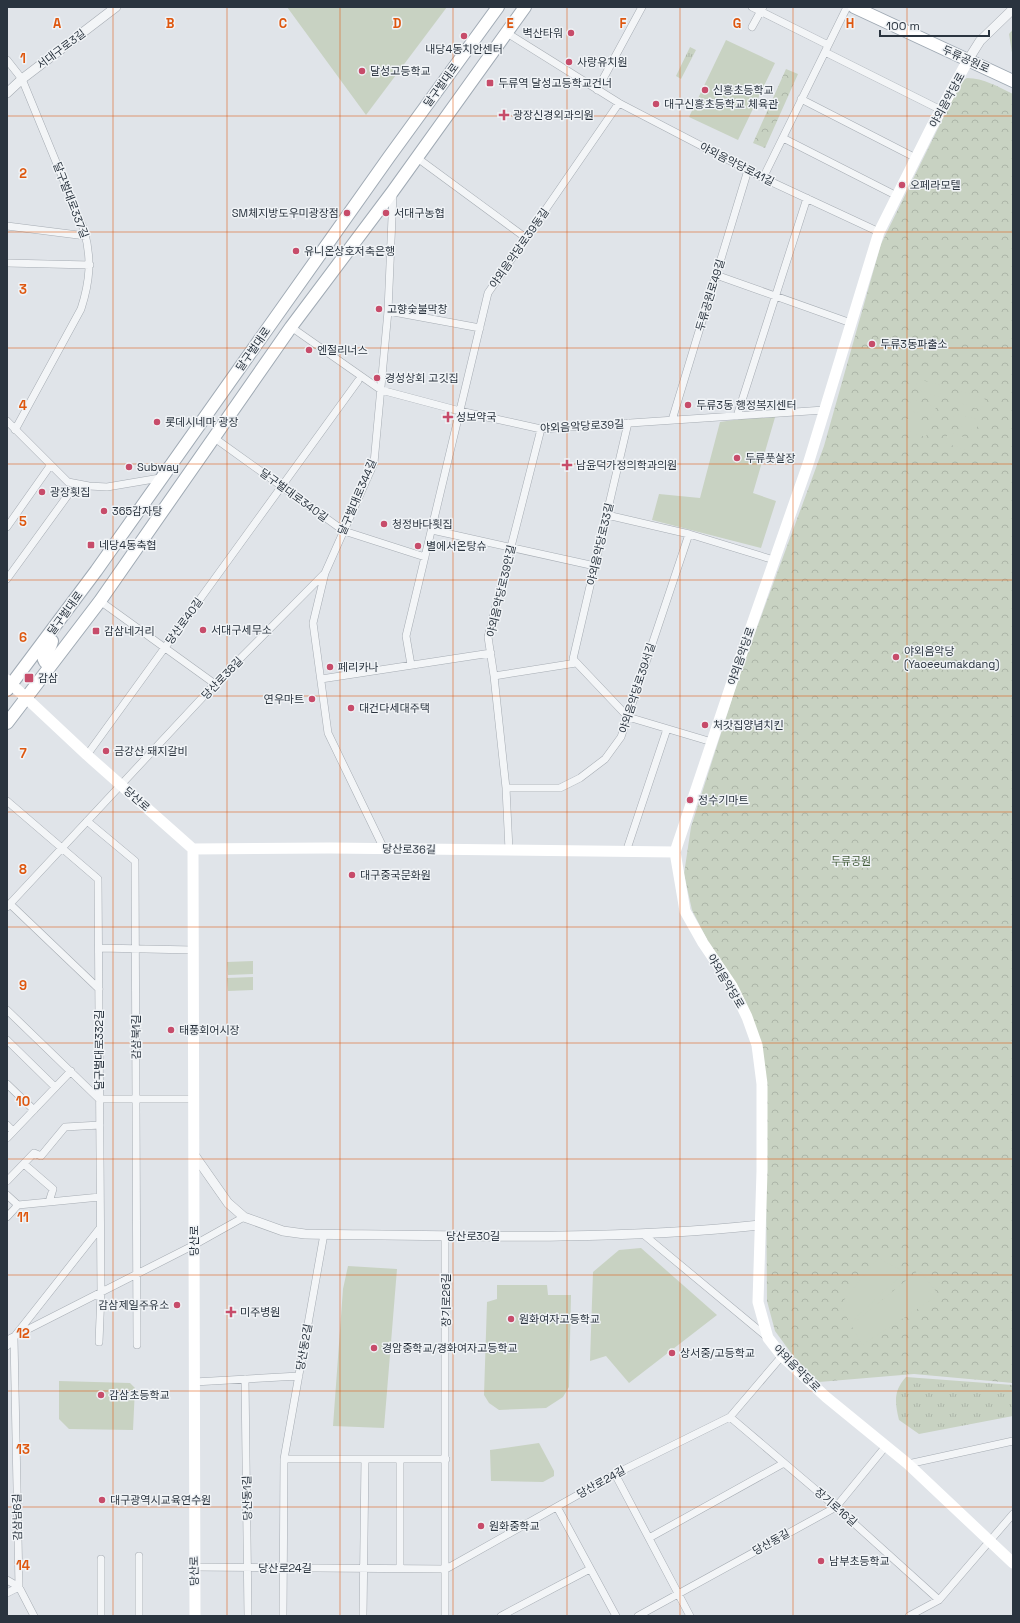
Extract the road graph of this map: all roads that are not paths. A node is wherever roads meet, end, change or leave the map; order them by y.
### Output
1 (116, 7) edge
2 (498, 7) edge
3 (525, 7) edge
4 (642, 7) edge
5 (752, 7) edge
6 (847, 7) edge
7 (855, 7) edge
8 (1013, 8) edge
9 (762, 9) edge
10 (752, 27) dead end
11 (507, 33) junction
12 (826, 48) junction
13 (7, 60) edge
14 (968, 60) junction
15 (22, 79) junction
16 (1013, 80) edge
17 (598, 90) junction
18 (7, 93) edge
19 (801, 99) junction
20 (619, 103) junction
21 (941, 110) junction
22 (783, 138) junction
23 (416, 157) junction
24 (916, 158) junction
25 (748, 170) junction
26 (763, 178) junction
27 (393, 190) junction
28 (897, 196) junction
29 (807, 198) junction
30 (7, 226) edge
31 (879, 232) junction
32 (86, 236) junction
33 (526, 238) junction
34 (7, 263) edge
35 (90, 265) junction
36 (716, 274) junction
37 (776, 296) junction
38 (388, 311) junction
39 (851, 323) junction
40 (291, 327) junction
41 (480, 328) junction
42 (358, 381) dead end
43 (381, 390) junction
44 (824, 410) junction
45 (460, 411) junction
46 (737, 416) junction
47 (672, 420) junction
48 (7, 421) edge
49 (628, 423) junction
50 (541, 429) junction
51 (15, 430) junction
52 (213, 437) junction
53 (50, 466) junction
54 (160, 478) junction
55 (76, 484) junction
56 (282, 486) junction
57 (607, 515) junction
58 (7, 527) edge
59 (432, 530) junction
60 (344, 531) junction
61 (689, 534) junction
62 (511, 547) junction
63 (425, 557) junction
64 (774, 560) junction
65 (595, 566) junction
66 (325, 573) junction
67 (7, 579) edge
68 (100, 601) junction
69 (49, 635) junction
70 (165, 648) junction
71 (491, 653) junction
72 (576, 663) junction
73 (411, 665) junction
74 (50, 666) junction
75 (494, 676) junction
76 (321, 679) junction
77 (215, 684) junction
78 (8, 685) edge
79 (25, 699) junction
80 (628, 717) junction
81 (7, 723) edge
82 (667, 729) junction
83 (712, 742) junction
84 (87, 756) junction
85 (121, 785) junction
86 (506, 788) junction
87 (7, 801) edge
88 (87, 821) junction
89 (62, 848) junction
90 (193, 849) junction
91 (384, 849) junction
92 (509, 850) junction
93 (626, 852) junction
94 (675, 852) junction
95 (8, 905) edge
96 (99, 948) junction
97 (135, 949) junction
98 (194, 950) junction
99 (99, 989) junction
100 (7, 1010) edge
101 (7, 1040) edge
102 (71, 1071) junction
103 (7, 1084) edge
104 (55, 1088) junction
105 (100, 1099) junction
106 (136, 1099) junction
107 (194, 1100) junction
108 (34, 1110) junction
109 (7, 1125) edge
110 (100, 1125) junction
111 (13, 1131) junction
112 (7, 1138) edge
113 (195, 1156) junction
114 (24, 1164) junction
115 (7, 1181) edge
116 (7, 1195) edge
117 (100, 1197) junction
118 (49, 1202) junction
119 (18, 1205) junction
120 (7, 1217) edge
121 (244, 1217) junction
122 (760, 1225) junction
123 (100, 1228) junction
124 (324, 1234) junction
125 (643, 1234) junction
126 (445, 1236) junction
127 (194, 1245) junction
128 (136, 1275) junction
129 (101, 1293) junction
130 (768, 1338) junction
131 (10, 1339) edge
132 (99, 1342) dead end
133 (137, 1345) dead end
134 (7, 1346) edge
135 (782, 1356) junction
136 (299, 1376) junction
137 (245, 1379) junction
138 (194, 1382) junction
139 (730, 1417) junction
140 (1013, 1441) edge
141 (886, 1446) junction
142 (284, 1459) junction
143 (365, 1459) junction
144 (400, 1459) junction
145 (446, 1459) junction
146 (784, 1462) junction
147 (908, 1464) junction
148 (616, 1474) junction
149 (557, 1507) junction
150 (836, 1507) junction
151 (1013, 1514) edge
152 (649, 1538) junction
153 (990, 1541) junction
154 (139, 1556) dead end
155 (101, 1559) dead end
156 (1013, 1563) edge
157 (194, 1567) junction
158 (247, 1567) junction
159 (283, 1567) junction
160 (363, 1568) junction
161 (400, 1568) junction
162 (446, 1569) junction
163 (590, 1569) junction
164 (7, 1580) edge
165 (19, 1587) junction
166 (7, 1593) edge
167 (678, 1593) junction
168 (939, 1600) junction
169 (34, 1616) edge
170 (101, 1616) edge
171 (139, 1616) edge
172 (195, 1616) edge
173 (248, 1616) edge
174 (283, 1616) edge
175 (363, 1616) edge
176 (445, 1616) edge
177 (501, 1616) edge
178 (616, 1616) edge
179 (638, 1616) edge
180 (690, 1616) edge
181 (910, 1616) edge

1 - 15 street, 서대구로3길
2 - 54 main road, 달구벌대로
3 - 11 main road, 달구벌대로
4 - 17 street
5 - 9 street
6 - 12 street
7 - 14 main road, 두류공원로
8 - 14 street, 야외음악당로
9 - 10 street
9 - 12 street
11 - 17 street, 야외음악당로41길
11 - 23 main road, 달구벌대로
12 - 19 street
12 - 21 street
13 - 15 street, 달구벌대로337길
14 - 16 main road, 두류공원로
14 - 21 main road, 야외음악당로
15 - 18 street, 서대구로3길
15 - 32 street, 달구벌대로337길
17 - 20 street, 야외음악당로41길
19 - 22 street
19 - 24 street
20 - 25 street, 야외음악당로41길
20 - 33 street, 야외음악당로39동길
21 - 24 main road, 야외음악당로
22 - 26 street
22 - 28 street
23 - 27 main road, 달구벌대로
23 - 33 street
24 - 28 main road, 야외음악당로
25 - 26 street, 야외음악당로41길
25 - 36 street, 두류공원로49길
26 - 29 street, 야외음악당로41길
27 - 38 street, 달구벌대로344길
27 - 40 main road, 달구벌대로
28 - 31 main road, 야외음악당로
29 - 31 street, 야외음악당로41길
29 - 37 street
30 - 32 street
31 - 39 main road, 야외음악당로
32 - 35 street, 달구벌대로337길
33 - 41 street, 야외음악당로39동길
34 - 35 street
35 - 51 street, 달구벌대로337길
36 - 37 street
36 - 47 street, 두류공원로49길
37 - 39 street
37 - 46 street
38 - 41 street
38 - 43 street, 달구벌대로344길
39 - 44 main road, 야외음악당로
40 - 43 street, 야외음악당로39길
40 - 52 main road, 달구벌대로
41 - 45 street, 야외음악당로39동길
42 - 56 street
43 - 45 street, 야외음악당로39길
43 - 60 street, 달구벌대로344길
44 - 46 street, 야외음악당로39길
44 - 64 main road, 야외음악당로
45 - 50 street, 야외음악당로39길
45 - 59 street
46 - 47 street, 야외음악당로39길
47 - 49 street, 야외음악당로39길
48 - 51 street
49 - 50 street, 야외음악당로39길
49 - 57 street, 야외음악당로33길
50 - 62 street, 야외음악당로39안길
51 - 53 street
52 - 56 street, 달구벌대로340길
52 - 68 main road, 달구벌대로
53 - 55 street
53 - 58 street
54 - 55 street
54 - 69 main road, 달구벌대로
55 - 67 street
56 - 60 street, 달구벌대로340길
56 - 70 street, 당산로40길
57 - 61 street
57 - 65 street, 야외음악당로33길
59 - 62 street
59 - 63 street
60 - 63 street, 달구벌대로340길
60 - 66 street, 달구벌대로344길
61 - 64 street
61 - 80 street, 야외음악당로39서길
62 - 65 street
62 - 71 street, 야외음악당로39안길
63 - 73 street
64 - 83 main road, 야외음악당로
65 - 72 street, 야외음악당로33길
66 - 76 street, 달구벌대로344길
66 - 77 street, 당산로38길
68 - 70 street
68 - 74 main road, 달구벌대로
69 - 74 main road
69 - 78 main road, 달구벌대로
70 - 77 street
70 - 84 street, 당산로40길
71 - 73 street
71 - 75 street, 야외음악당로39안길
72 - 75 street
72 - 80 street
73 - 76 street
74 - 79 main road, 달구벌대로
75 - 86 street, 야외음악당로39안길
76 - 91 street, 달구벌대로344길
77 - 85 street, 당산로38길
78 - 79 main road, 당산로
79 - 81 main road, 달구벌대로
79 - 84 main road, 당산로
80 - 82 street
80 - 86 street, 야외음악당로39서길
82 - 83 street
82 - 93 street
83 - 94 main road, 야외음악당로
84 - 85 main road, 당산로
85 - 88 street, 당산로38길
85 - 90 main road, 당산로
86 - 92 street, 야외음악당로39안길
87 - 89 street, 달구벌대로332길
88 - 89 street, 당산로38길
88 - 97 street, 감삼북1길
89 - 95 street, 당산로38길
89 - 96 street, 달구벌대로332길
90 - 91 main road, 당산로36길
90 - 98 main road, 당산로
91 - 92 main road, 당산로36길
92 - 93 main road, 당산로36길
93 - 94 main road, 당산로36길
94 - 122 main road, 야외음악당로
95 - 99 street
96 - 97 street
96 - 99 street, 달구벌대로332길
97 - 98 street
97 - 106 street, 감삼북1길
98 - 107 main road, 당산로
99 - 105 street, 달구벌대로332길
100 - 102 street
101 - 104 street
102 - 104 street
102 - 105 street
103 - 108 street
104 - 108 street
105 - 106 street
105 - 110 street, 달구벌대로332길
106 - 107 street
106 - 128 street, 감삼북1길
107 - 113 main road, 당산로
108 - 111 street
109 - 111 street
110 - 114 street
110 - 117 street, 달구벌대로332길
111 - 112 street
113 - 121 street
113 - 127 main road, 당산로
114 - 115 street
114 - 118 street
116 - 119 street
117 - 118 street
117 - 123 street, 달구벌대로332길
118 - 119 street
119 - 120 street
121 - 124 street, 당산로30길
121 - 127 street
122 - 125 street, 당산로30길
122 - 130 main road, 야외음악당로
123 - 129 street, 달구벌대로332길
123 - 131 street
124 - 126 street, 당산로30길
124 - 136 street, 당산동2길
125 - 126 street, 당산로30길
125 - 130 street
126 - 145 street, 장기로26길
127 - 128 street
127 - 138 main road, 당산로
128 - 129 street
128 - 133 street, 감삼북1길
129 - 131 street
129 - 132 street, 달구벌대로332길
130 - 135 main road, 야외음악당로
131 - 134 street
131 - 165 street, 감삼남6길
135 - 139 street, 당산로24길
135 - 141 main road, 야외음악당로
136 - 137 street
136 - 142 street, 당산동2길
137 - 138 street
137 - 158 street, 당산동1길
138 - 157 main road, 당산로
139 - 146 street, 장기로16길
139 - 148 street, 당산로24길
140 - 147 street
141 - 147 main road, 야외음악당로
141 - 150 street, 당산동길
142 - 143 street
142 - 159 street, 당산동2길
143 - 144 street
143 - 160 street
144 - 145 street
144 - 161 street
145 - 162 street, 장기로26길
146 - 150 street, 장기로16길
146 - 152 street
147 - 153 main road, 야외음악당로
148 - 149 street, 당산로24길
148 - 152 street
149 - 162 street, 당산로24길
149 - 163 street
150 - 167 street, 당산동길
150 - 168 street, 장기로16길
151 - 153 street
152 - 167 street
153 - 156 main road, 야외음악당로
153 - 168 street
154 - 171 street
155 - 170 street
157 - 158 street, 당산로24길
157 - 172 main road, 당산로
158 - 159 street, 당산로24길
158 - 173 street, 당산동1길
159 - 160 street, 당산로24길
159 - 174 street, 당산동2길
160 - 161 street, 당산로24길
160 - 175 street
161 - 162 street, 당산로24길
162 - 176 street, 장기로26길
163 - 177 street
163 - 178 street
164 - 165 street
165 - 166 street
165 - 169 street
167 - 179 street, 당산동길
167 - 180 street
168 - 181 street

